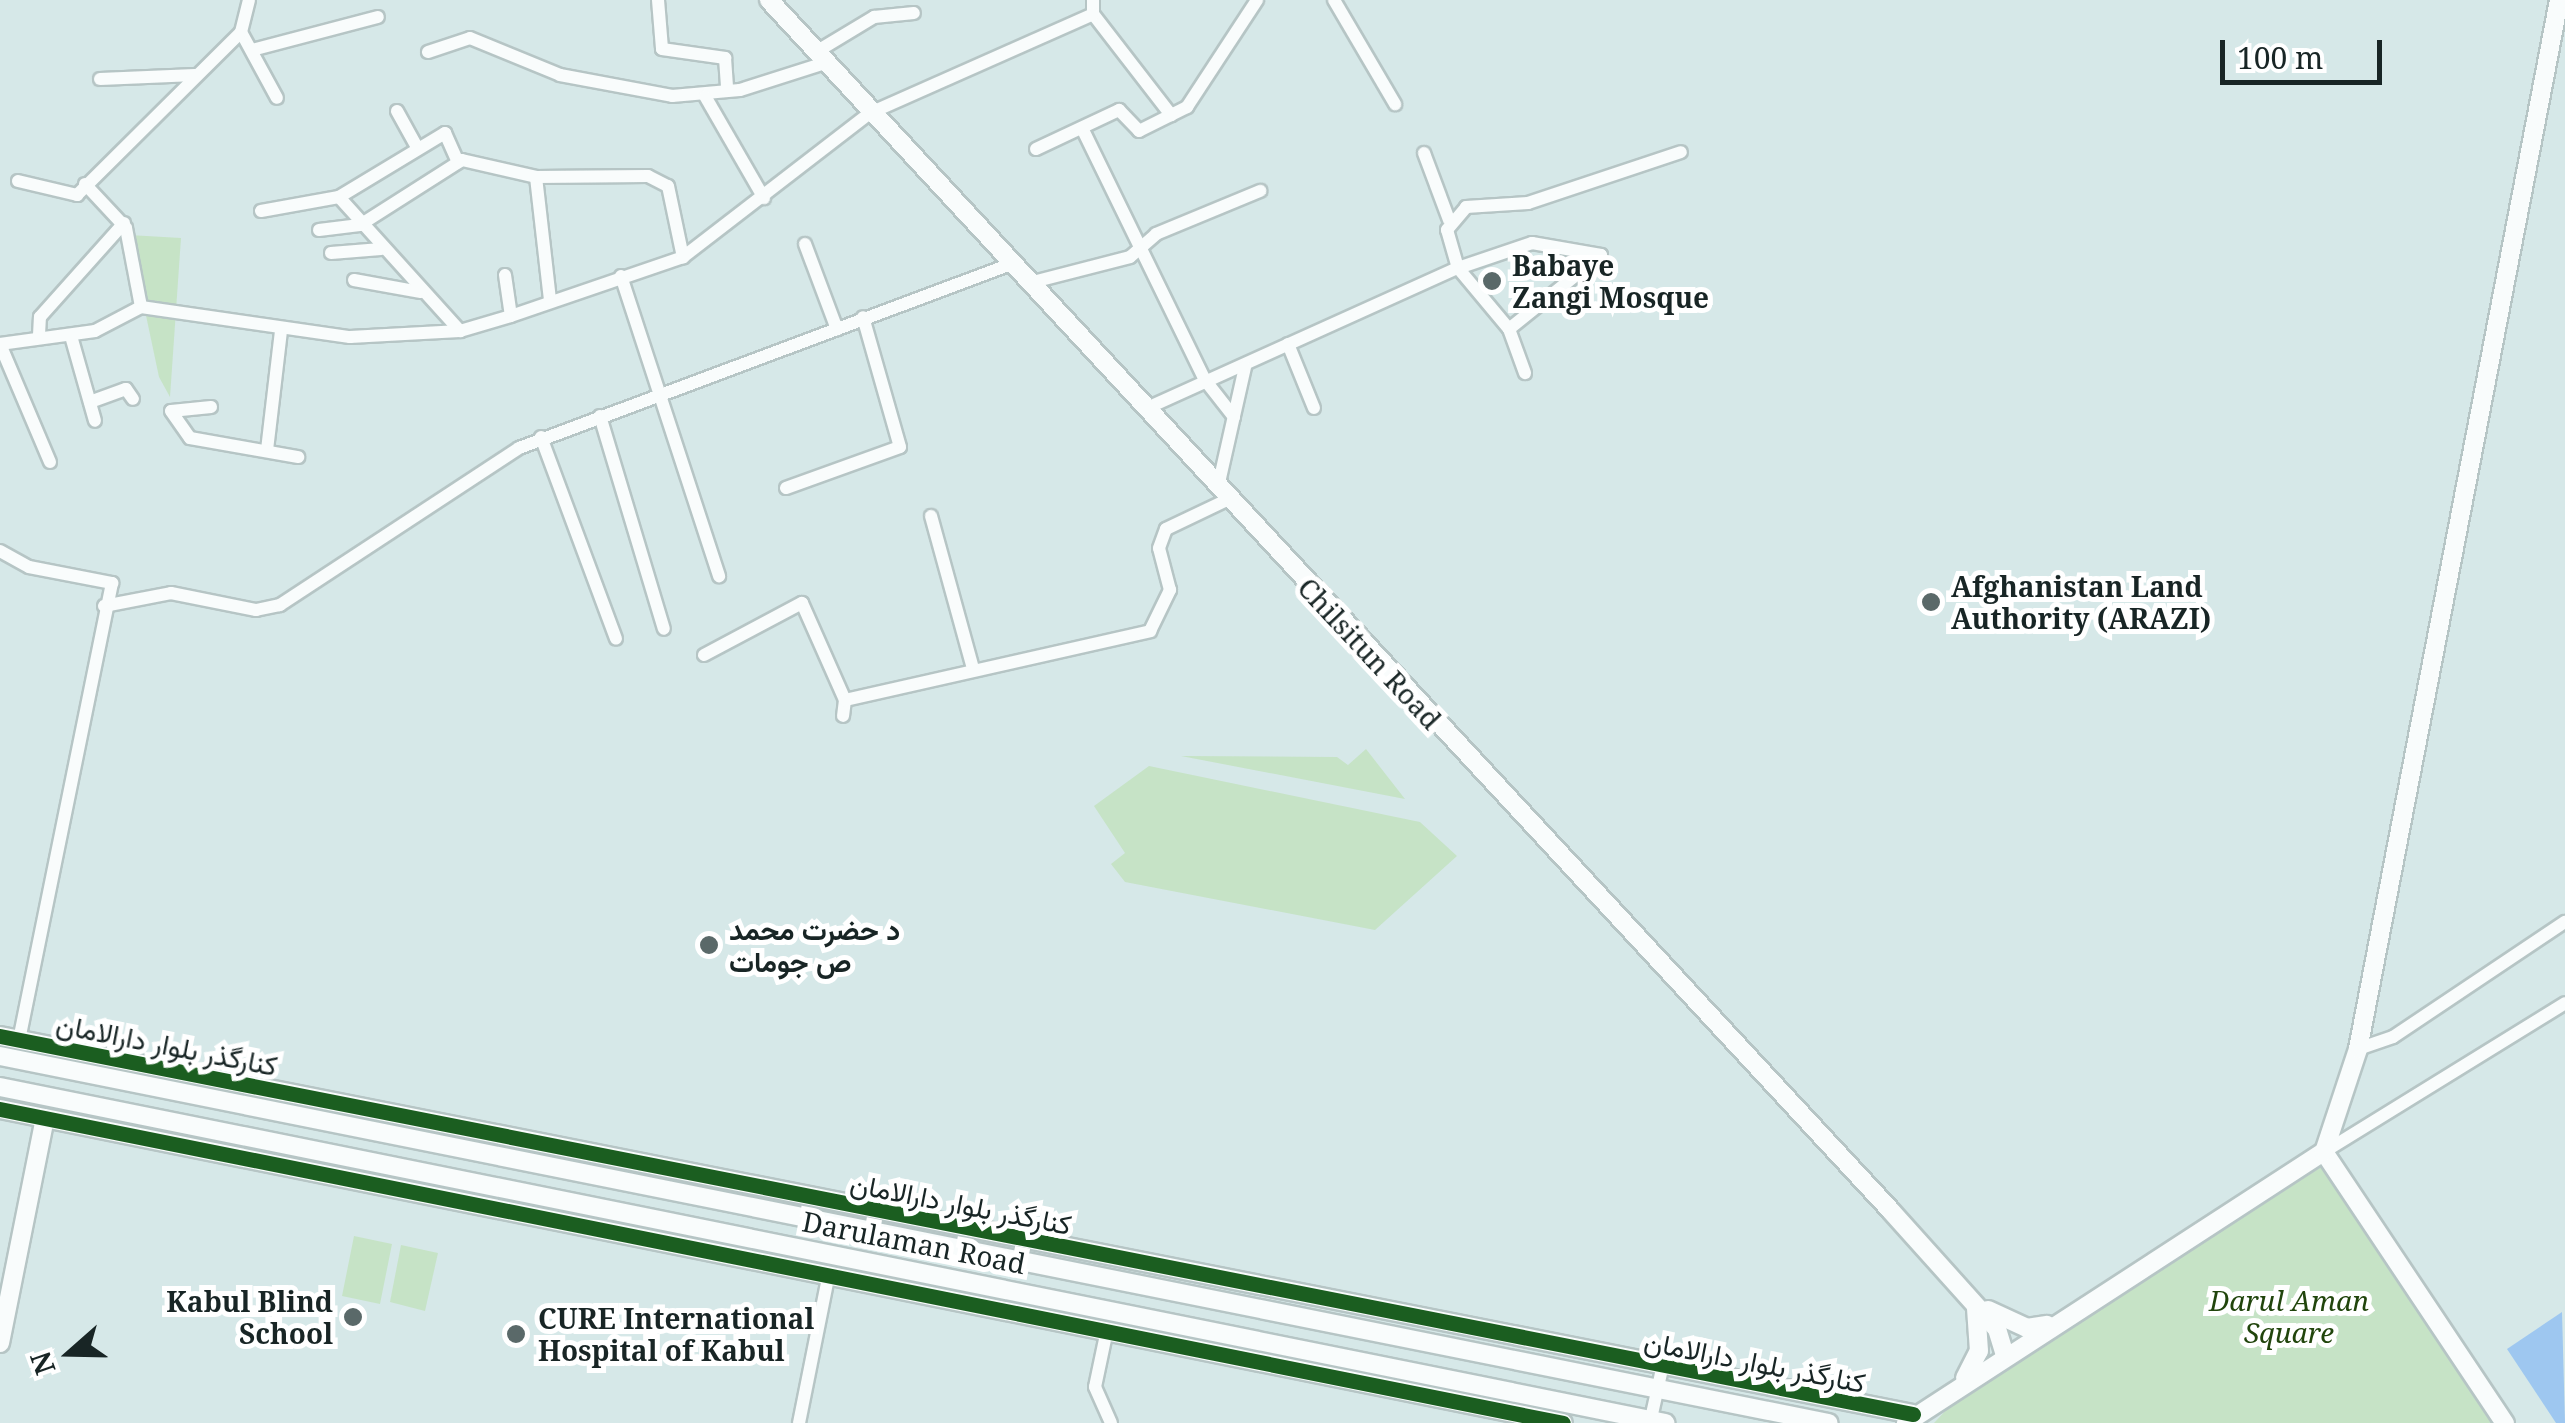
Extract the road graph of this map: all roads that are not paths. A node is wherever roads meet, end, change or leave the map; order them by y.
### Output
1 (250, 0) edge
2 (658, 0) edge
3 (768, 0) edge
4 (1256, 0) edge
5 (1334, 0) edge
6 (2559, 0) edge
7 (1093, 7) edge
8 (914, 12) dead end
9 (378, 17) dead end
10 (241, 32) junction
11 (252, 50) junction
12 (428, 52) dead end
13 (820, 57) junction
14 (194, 75) junction
15 (100, 78) dead end
16 (726, 88) junction
17 (705, 96) junction
18 (277, 98) dead end
19 (1395, 104) dead end
20 (397, 111) dead end
21 (870, 113) junction
22 (1171, 115) junction
23 (1082, 128) junction
24 (418, 149) junction
25 (1036, 149) dead end
26 (1681, 152) dead end
27 (1424, 153) dead end
28 (458, 162) junction
29 (536, 177) junction
30 (18, 181) dead end
31 (86, 184) junction
32 (1260, 192) dead end
33 (338, 196) junction
34 (764, 198) junction
35 (261, 211) dead end
36 (1449, 220) junction
37 (124, 224) junction
38 (360, 226) junction
39 (319, 230) dead end
40 (805, 244) dead end
41 (381, 249) junction
42 (1139, 252) junction
43 (331, 253) dead end
44 (684, 258) junction
45 (1011, 264) junction
46 (1458, 268) junction
47 (504, 274) dead end
48 (621, 276) junction
49 (354, 280) dead end
50 (1030, 283) junction
51 (421, 292) junction
52 (550, 300) junction
53 (141, 307) junction
54 (511, 316) junction
55 (862, 317) junction
56 (836, 328) junction
57 (281, 330) junction
58 (1509, 330) junction
59 (460, 331) junction
60 (39, 334) junction
61 (71, 336) junction
62 (1288, 344) junction
63 (1245, 367) junction
64 (1525, 373) dead end
65 (1205, 380) junction
66 (660, 393) junction
67 (133, 399) dead end
68 (90, 402) junction
69 (211, 407) dead end
70 (1314, 408) dead end
71 (1145, 409) junction
72 (600, 416) junction
73 (1234, 418) junction
74 (95, 421) dead end
75 (542, 438) junction
76 (267, 450) junction
77 (298, 457) dead end
78 (50, 462) dead end
79 (786, 488) dead end
80 (1223, 493) junction
81 (930, 516) dead end
82 (0, 550) edge
83 (718, 576) dead end
84 (104, 606) junction
85 (664, 629) dead end
86 (616, 640) dead end
87 (704, 656) dead end
88 (974, 668) junction
89 (845, 700) junction
90 (844, 716) dead end
91 (2565, 922) edge
92 (2565, 1002) edge
93 (9, 1038) edge
94 (2358, 1049) junction
95 (0, 1056) edge
96 (0, 1087) edge
97 (0, 1110) edge
98 (45, 1118) junction
99 (2324, 1152) junction
100 (815, 1200) junction
101 (829, 1225) junction
102 (831, 1266) junction
103 (1974, 1302) junction
104 (2066, 1318) junction
105 (1107, 1330) junction
106 (0, 1343) edge
107 (2005, 1354) junction
108 (1662, 1369) junction
109 (1964, 1379) junction
110 (1657, 1390) junction
111 (1910, 1419) edge
112 (1655, 1422) edge
113 (799, 1423) edge
114 (1111, 1423) edge
115 (1563, 1423) edge
116 (1829, 1423) edge
117 (2505, 1423) edge

1 - 10 street
2 - 16 street
3 - 13 main road, Chilsitun Road
4 - 22 street
5 - 19 street
6 - 94 main road
7 - 21 street
7 - 22 street
8 - 13 street
9 - 11 street
10 - 11 street
10 - 14 street
11 - 18 street
12 - 17 street
13 - 16 street
13 - 21 main road, Chilsitun Road
14 - 15 street
14 - 31 street
16 - 17 street
17 - 34 street
20 - 24 street
21 - 34 street
21 - 45 main road, Chilsitun Road
22 - 23 street
23 - 25 street
23 - 42 street
24 - 28 street
24 - 33 street
26 - 36 street
27 - 36 street
28 - 29 street
28 - 38 street
29 - 44 street
29 - 52 street
30 - 31 street
31 - 37 street
32 - 42 street
33 - 35 street
33 - 38 street
34 - 44 street
36 - 46 street
37 - 53 street
37 - 60 street
38 - 39 street
38 - 41 street
40 - 56 street
41 - 43 street
41 - 51 street
42 - 50 street
42 - 65 street
44 - 48 street
45 - 50 main road, Chilsitun Road
45 - 55 street
46 - 58 street
46 - 58 street
46 - 62 street
47 - 54 street
48 - 52 street
48 - 66 street
49 - 51 street
50 - 71 main road, Chilsitun Road
51 - 59 street
52 - 54 street
53 - 57 street
53 - 61 street
54 - 59 street
55 - 56 street
55 - 79 street
56 - 66 street
57 - 59 street
57 - 76 street
58 - 64 street
60 - 61 street
60 - 78 street
61 - 68 street
62 - 63 street
62 - 70 street
63 - 65 street
63 - 73 street
65 - 71 street
65 - 73 street
66 - 72 street
66 - 83 street
67 - 68 street
68 - 74 street
69 - 76 street
71 - 80 main road, Chilsitun Road
72 - 75 street
72 - 85 street
73 - 80 street
75 - 84 street
75 - 86 street
76 - 77 street
80 - 88 street
80 - 103 main road, Chilsitun Road
81 - 88 street
82 - 84 street
84 - 93 street
87 - 89 street
88 - 89 street
89 - 90 street
91 - 94 street
92 - 99 street
93 - 100 main road, کنارگذر بلوار دارالامان
94 - 99 main road
95 - 101 main road, Darulaman Road
96 - 102 main road, Darulaman Road
97 - 98 main road
98 - 102 main road
98 - 106 main road
99 - 104 main road
99 - 117 main road
100 - 101 main road
100 - 108 main road, کنارگذر بلوار دارالامان
101 - 102 main road
101 - 110 main road, Darulaman Road
102 - 105 main road
102 - 112 main road, Darulaman Road
102 - 113 street
103 - 104 main road
103 - 107 main road
103 - 109 main road
104 - 107 main road
105 - 114 street
105 - 115 main road
107 - 109 main road
108 - 110 street
108 - 111 main road, کنارگذر بلوار دارالامان
109 - 111 main road
110 - 112 street
110 - 116 main road, Darulaman Road

